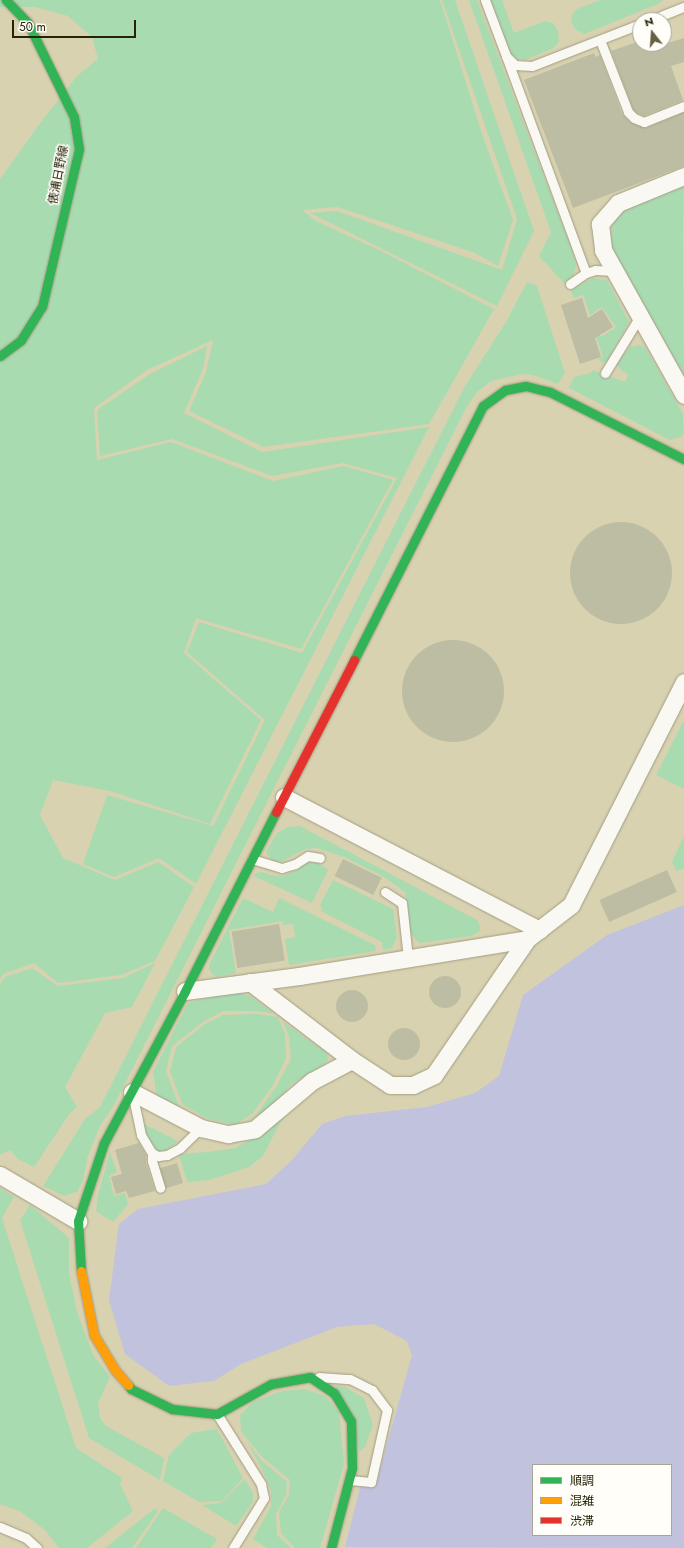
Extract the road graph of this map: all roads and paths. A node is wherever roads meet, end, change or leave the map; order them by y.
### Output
1 (6, 0) edge
2 (485, 0) edge
3 (684, 7) edge
4 (671, 12) edge
5 (632, 27) edge
6 (600, 40) junction
7 (506, 56) junction
8 (684, 106) edge
9 (684, 176) edge
10 (615, 271) junction
11 (586, 273) junction
12 (570, 284) dead end
13 (640, 316) junction
14 (0, 356) edge
15 (606, 373) dead end
16 (684, 395) edge
17 (684, 459) edge
18 (684, 682) edge
19 (284, 798) junction
20 (320, 858) dead end
21 (252, 859) junction
22 (385, 892) dead end
23 (533, 934) junction
24 (408, 958) junction
25 (250, 982) junction
26 (185, 991) junction
27 (352, 1060) junction
28 (132, 1092) junction
29 (201, 1128) junction
30 (152, 1153) junction
31 (0, 1175) edge
32 (160, 1188) dead end
33 (78, 1221) junction
34 (310, 1377) junction
35 (217, 1414) junction
36 (349, 1480) junction
37 (0, 1527) edge
38 (37, 1548) edge
39 (233, 1548) edge
40 (330, 1548) edge

1 - 14 street, 俵浦日野線
2 - 7 lane
3 - 4 lane
5 - 6 lane
6 - 7 lane
6 - 8 lane
7 - 11 lane
9 - 10 street
10 - 11 lane
10 - 13 street
11 - 12 lane
13 - 15 lane
13 - 16 street
17 - 19 street
18 - 23 street
19 - 21 street
19 - 23 street
20 - 21 lane
21 - 26 street
22 - 24 lane
23 - 24 street
23 - 27 street
24 - 25 street
25 - 26 street
25 - 27 street
26 - 28 street
27 - 29 street
28 - 29 street
28 - 30 lane
28 - 33 street
29 - 30 lane
30 - 32 lane
31 - 33 street
33 - 35 street
34 - 35 street
34 - 36 street
34 - 36 lane
35 - 39 lane
36 - 40 street
37 - 38 lane

